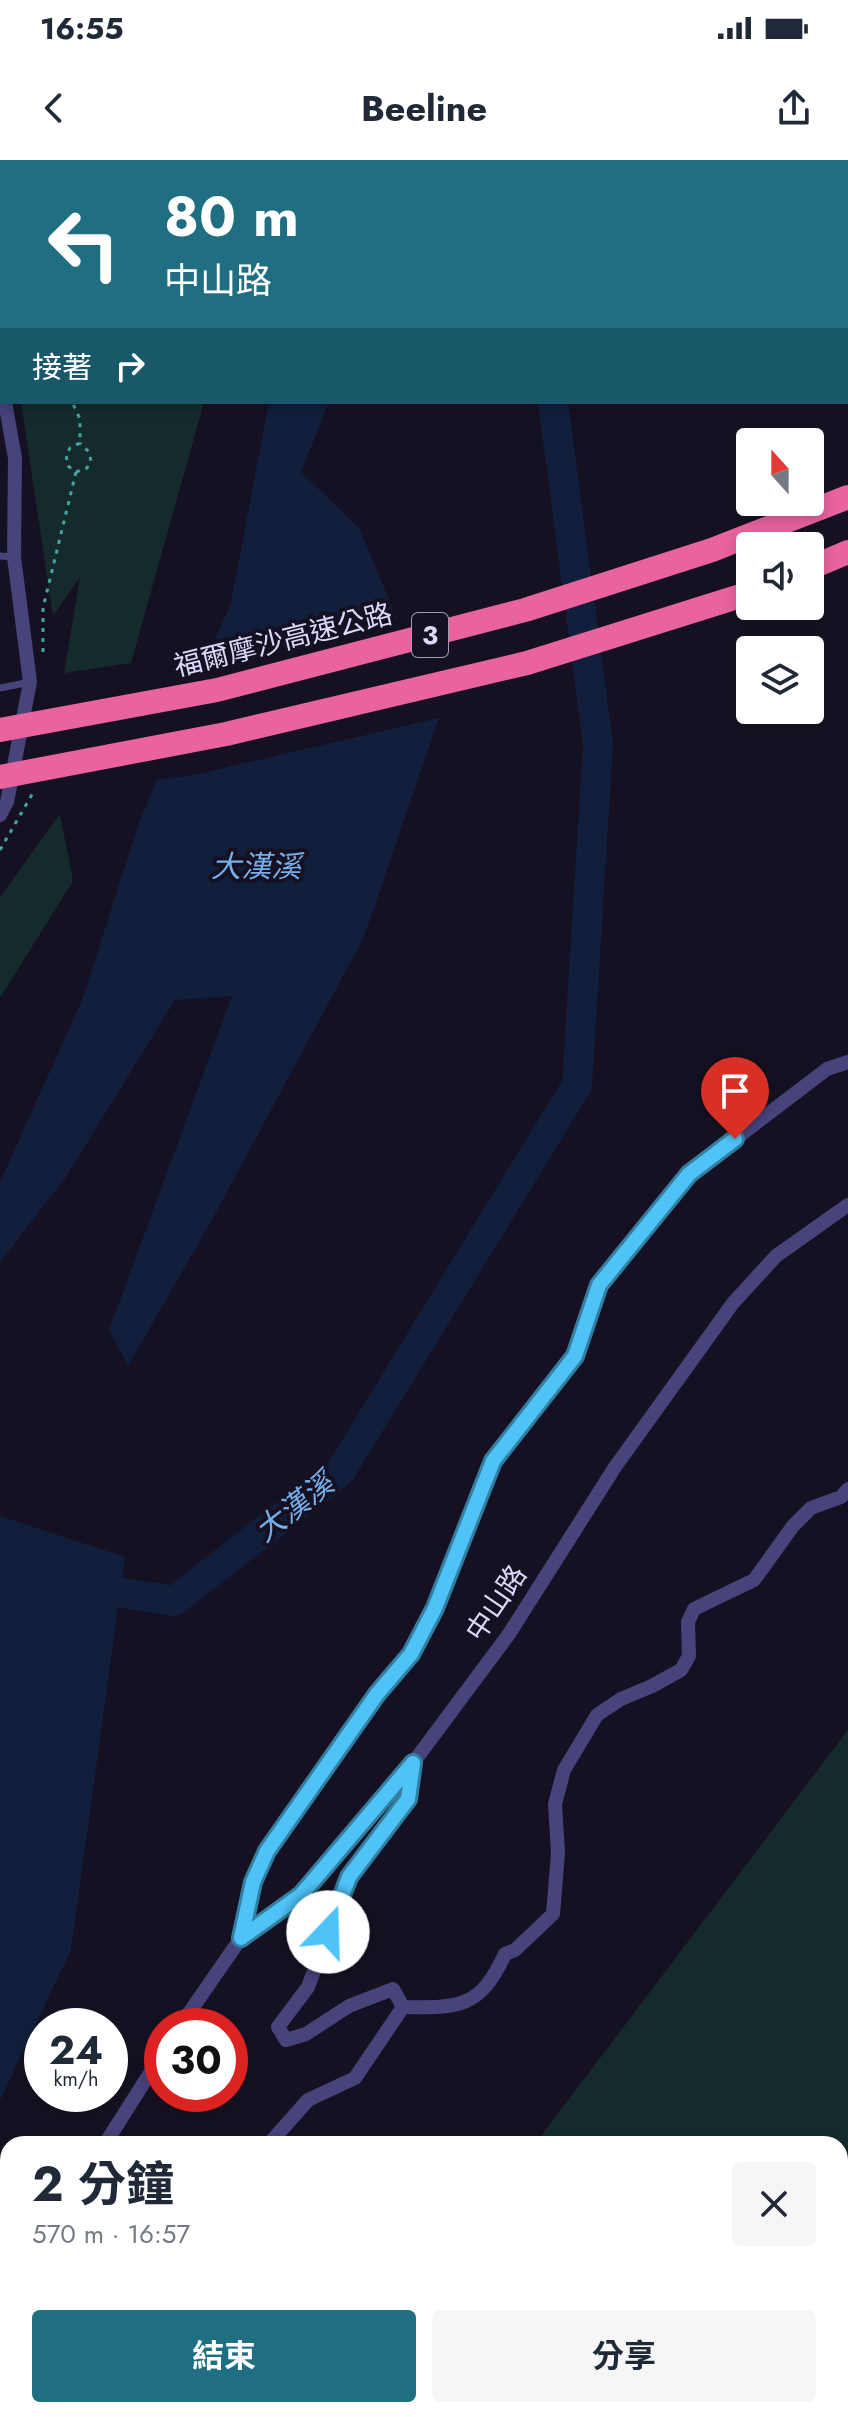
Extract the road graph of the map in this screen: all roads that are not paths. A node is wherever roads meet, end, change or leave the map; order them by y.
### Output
1 (5, 404) edge
2 (848, 497) edge
3 (848, 552) edge
4 (7, 556) edge
5 (824, 562) edge
6 (736, 597) edge
7 (30, 682) junction
8 (0, 688) edge
9 (0, 730) edge
10 (0, 777) edge
11 (4, 809) edge
12 (848, 1062) edge
13 (848, 1205) edge
14 (848, 1489) edge
15 (413, 1763) junction
16 (241, 1938) junction
17 (403, 2007) junction
18 (192, 2008) edge
19 (144, 2082) edge
20 (110, 2136) edge
21 (276, 2136) edge

1 - 4 street
2 - 9 highway, 福爾摩沙高速公路 / 3, bridge
3 - 5 highway
4 - 7 street
6 - 10 highway, 3, bridge
7 - 8 lane
7 - 11 street
12 - 16 street
13 - 15 street, 中山路
14 - 17 street
15 - 16 street, 中山路
15 - 17 street
16 - 18 street, 中山路
17 - 21 street
19 - 20 street

